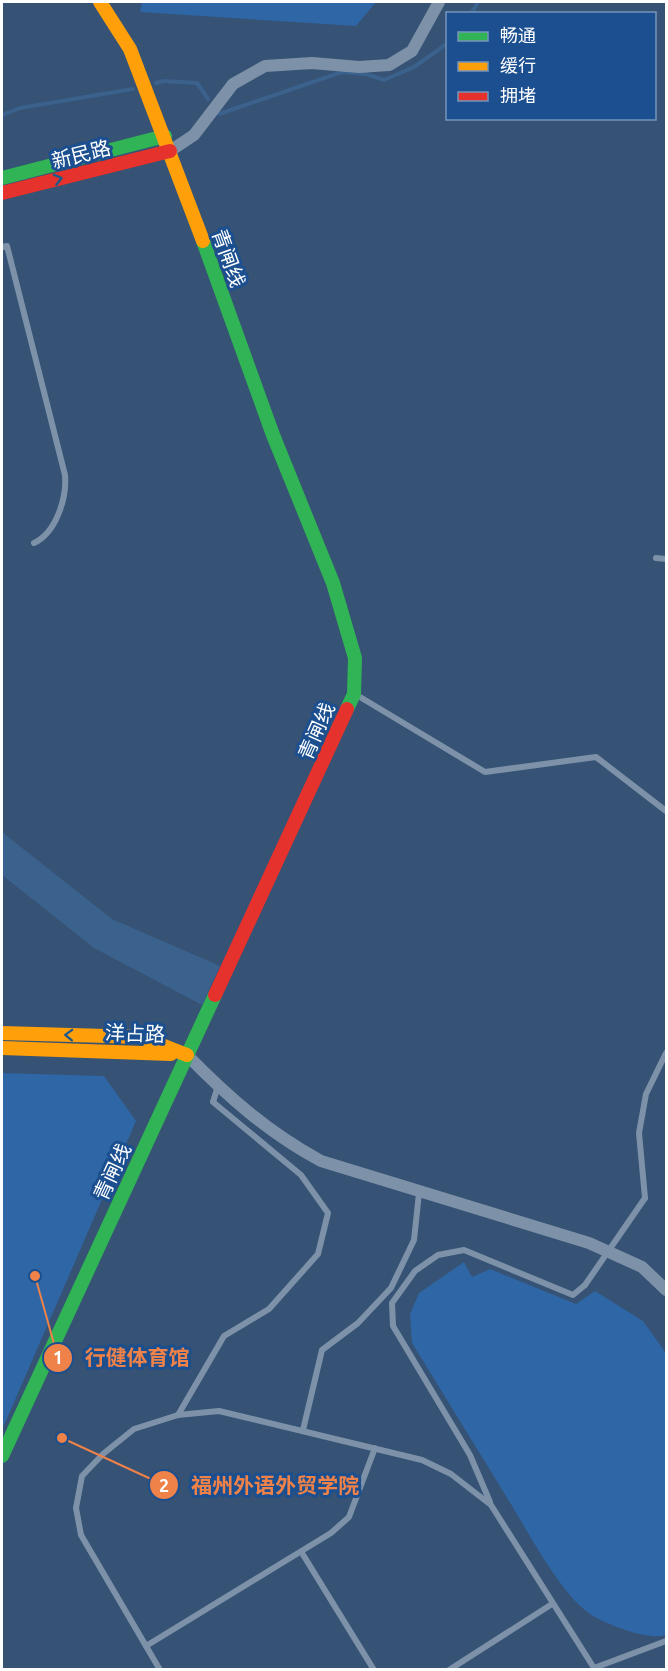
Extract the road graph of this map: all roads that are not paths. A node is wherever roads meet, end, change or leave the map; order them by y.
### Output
1 (100, 2) edge
2 (439, 2) edge
3 (165, 136) junction
4 (170, 151) junction
5 (2, 178) edge
6 (2, 194) edge
7 (2, 247) edge
8 (34, 543) dead end
9 (656, 558) dead end
10 (666, 559) edge
11 (354, 694) junction
12 (666, 811) edge
13 (2, 1033) edge
14 (2, 1048) edge
15 (666, 1053) edge
16 (187, 1055) junction
17 (218, 1086) junction
18 (419, 1193) junction
19 (666, 1290) edge
20 (178, 1415) junction
21 (303, 1430) junction
22 (375, 1448) junction
23 (2, 1456) edge
24 (491, 1505) junction
25 (302, 1553) junction
26 (552, 1604) junction
27 (666, 1641) edge
28 (146, 1646) junction
29 (593, 1669) edge
30 (160, 1670) edge
31 (374, 1670) edge
32 (449, 1670) edge

1 - 3 main road, 青闸线
2 - 4 street
3 - 4 main road, 青闸线
3 - 5 main road, 新民路
6 -> 4 main road, 新民路
4 - 11 main road, 青闸线
7 - 8 lane
9 - 10 lane
11 - 12 lane
11 - 16 main road, 青闸线
16 -> 13 main road, 洋占路
14 - 16 main road, 洋占路
15 - 24 lane, bridge
16 - 17 street
16 - 23 main road, 青闸线
17 - 18 street
17 - 20 lane
18 - 19 street
18 - 21 lane
20 - 21 lane
20 - 28 lane
21 - 22 lane
22 - 24 lane
22 - 25 lane
24 - 26 lane
25 - 28 lane
25 - 31 lane
26 - 29 lane
26 - 32 lane
27 - 29 lane
28 - 30 lane

